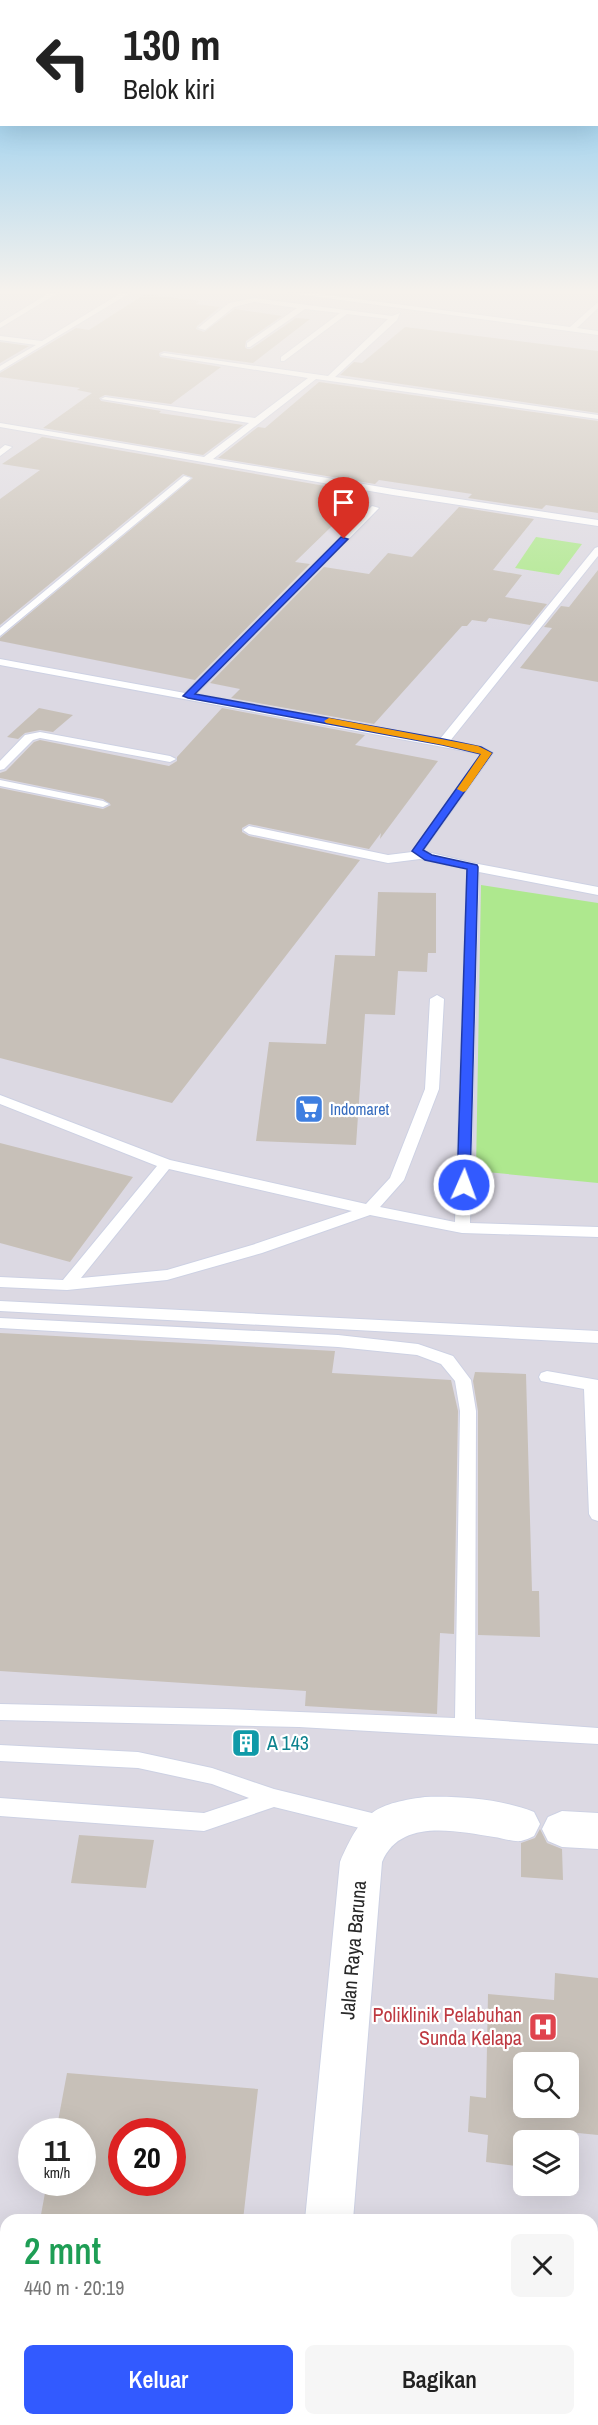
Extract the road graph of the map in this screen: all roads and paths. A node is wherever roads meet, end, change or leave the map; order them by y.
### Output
1 (156, 406) edge
2 (274, 406) edge
3 (524, 406) edge
4 (598, 417) edge
5 (255, 420) junction
6 (0, 424) edge
7 (207, 459) junction
8 (187, 478) dead end
9 (375, 508) dead end
10 (598, 523) edge
11 (598, 549) edge
12 (0, 633) edge
13 (0, 662) edge
14 (188, 696) junction
15 (443, 742) junction
16 (170, 759) dead end
17 (0, 766) edge
18 (0, 783) edge
19 (103, 804) dead end
20 (249, 830) dead end
21 (420, 855) junction
22 (473, 867) junction
23 (598, 891) edge
24 (437, 999) dead end
25 (0, 1099) edge
26 (166, 1164) junction
27 (369, 1210) junction
28 (462, 1228) junction
29 (598, 1232) edge
30 (0, 1282) edge
31 (67, 1285) junction
32 (0, 1306) edge
33 (0, 1323) edge
34 (598, 1337) edge
35 (547, 1377) dead end
36 (595, 1386) edge
37 (598, 1514) edge
38 (0, 1712) edge
39 (465, 1725) junction
40 (598, 1736) edge
41 (0, 1753) edge
42 (274, 1798) junction
43 (0, 1807) edge
44 (520, 1824) dead end
45 (386, 1825) junction
46 (330, 2214) edge

1 - 5 lane
2 - 5 lane
3 - 4 lane
5 - 7 lane
6 - 7 lane
7 - 10 lane
8 - 12 lane
9 - 14 lane
11 - 15 lane
13 - 14 lane
14 - 15 lane
15 - 21 lane
16 - 17 lane
18 - 19 lane
20 - 21 lane
21 - 22 lane
22 - 23 lane
22 - 28 lane
24 - 27 lane
25 - 26 lane
26 - 27 lane
26 - 31 lane
27 - 28 lane
27 - 31 lane
28 - 29 lane
30 - 31 lane
32 - 34 lane
33 - 39 lane
35 - 36 lane
36 - 37 lane
38 - 39 lane
39 - 40 lane
41 - 42 lane
42 - 43 lane
42 - 45 lane
44 - 45 street
45 - 46 street, Jalan Raya Baruna

